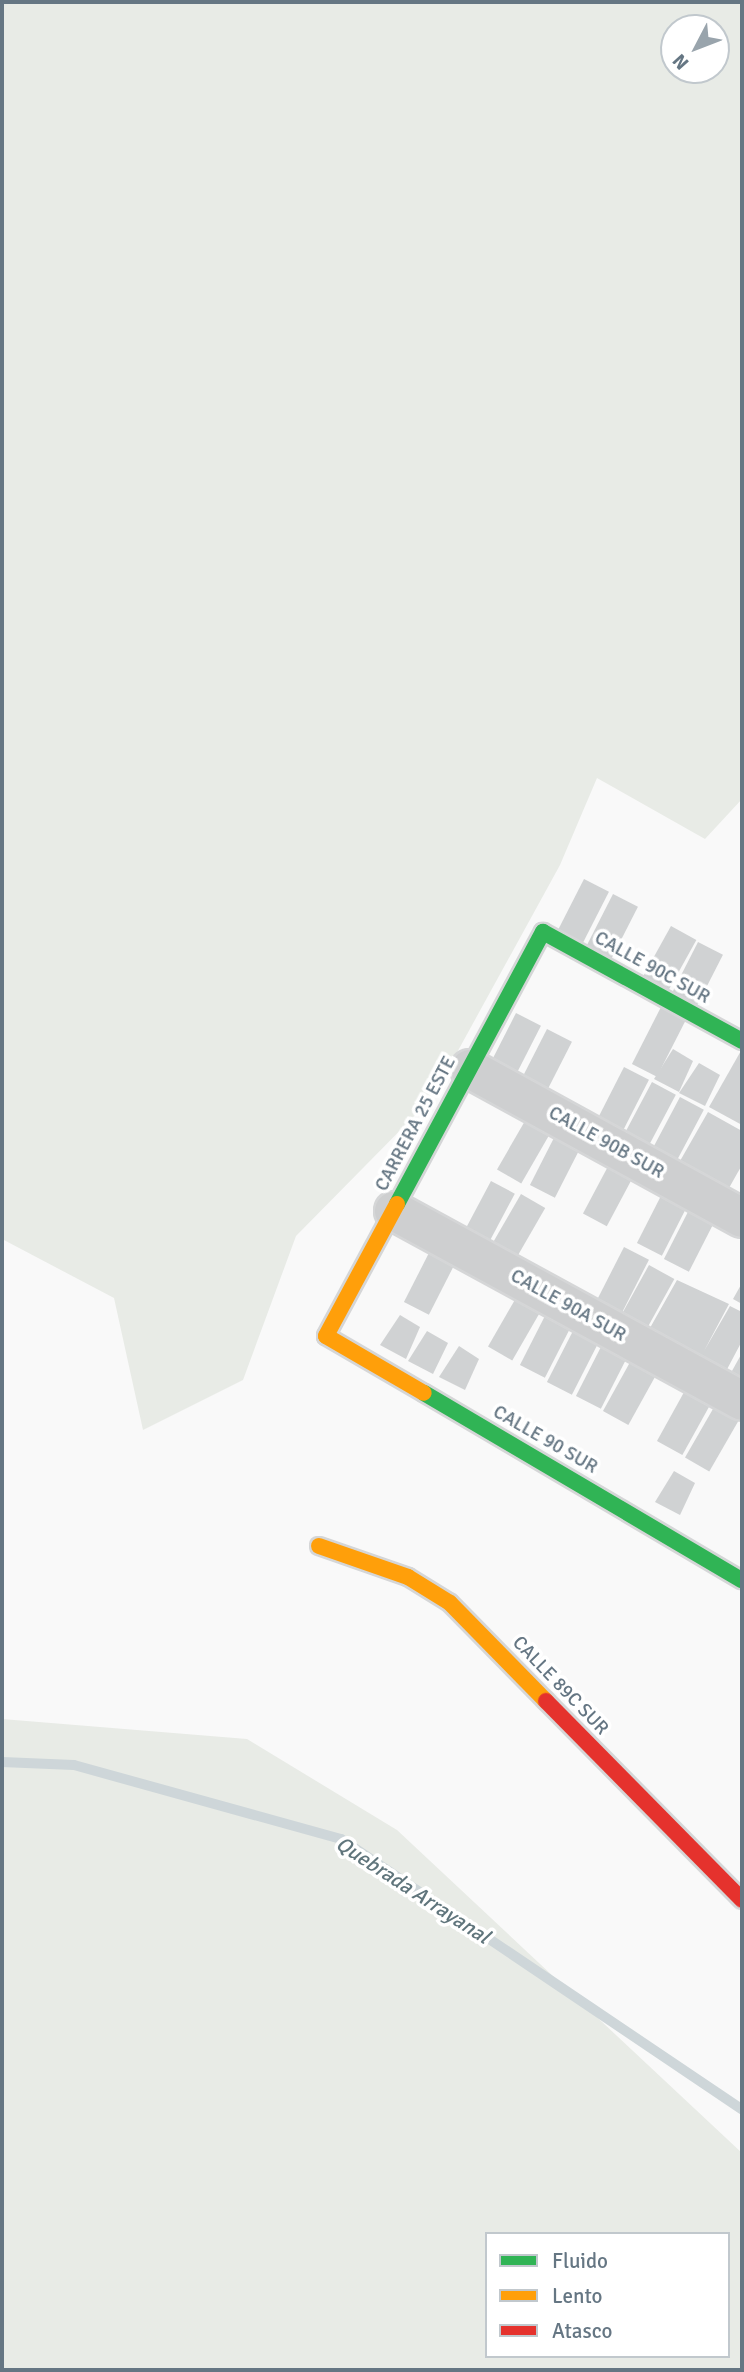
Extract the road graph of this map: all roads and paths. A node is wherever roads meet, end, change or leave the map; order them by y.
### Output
1 (543, 932) joint
2 (742, 1041) edge
3 (470, 1069) junction
4 (394, 1211) junction
5 (742, 1217) edge
6 (326, 1336) joint
7 (742, 1401) edge
8 (319, 1546) dead end
9 (742, 1580) edge
10 (742, 1900) edge

1 - 2 street, CALLE 90C SUR
1 - 3 street, CARRERA 25 ESTE
3 - 4 street, CARRERA 25 ESTE
3 - 5 street, CALLE 90B SUR
4 - 6 street, CARRERA 25 ESTE
4 - 7 street, CALLE 90A SUR
6 - 9 street, CALLE 90 SUR
8 - 10 street, CALLE 89C SUR

